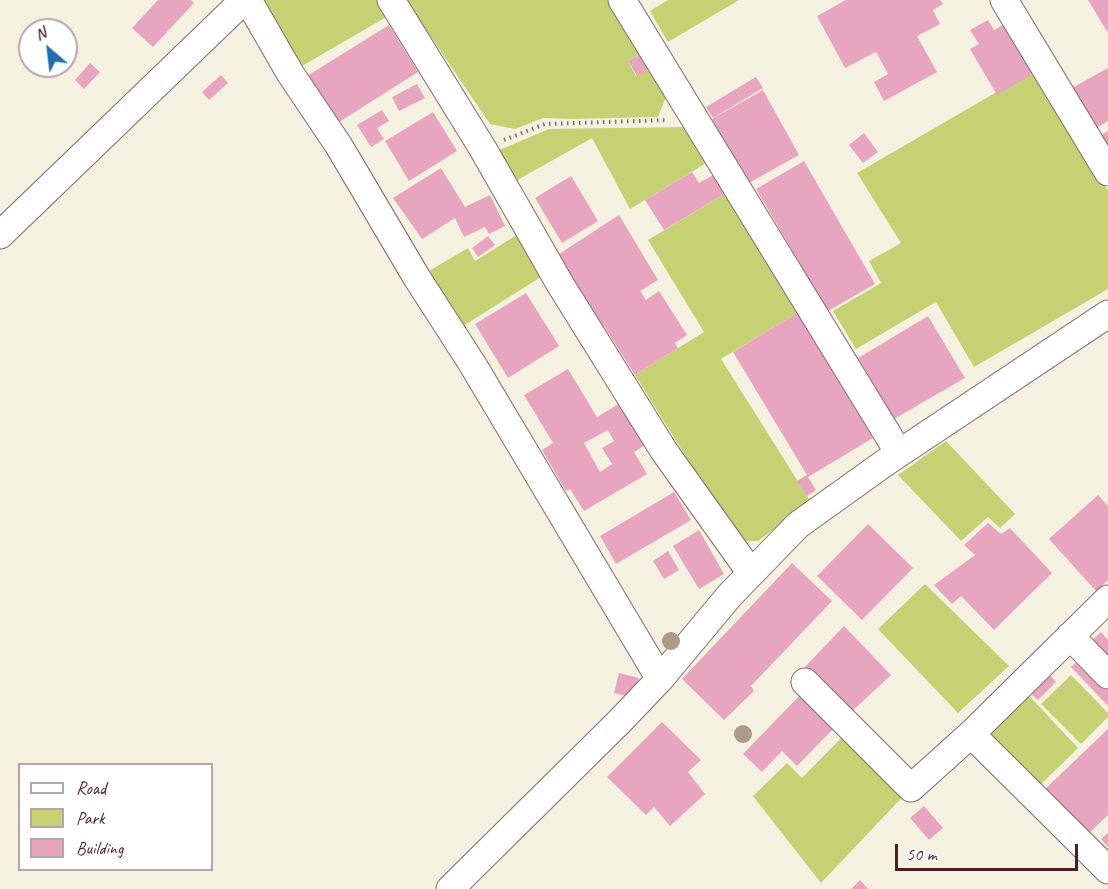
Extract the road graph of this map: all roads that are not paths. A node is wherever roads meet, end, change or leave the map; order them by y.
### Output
1 (246, 0) edge
2 (391, 0) edge
3 (622, 0) edge
4 (1004, 0) edge
5 (1108, 172) edge
6 (0, 235) edge
7 (1108, 314) edge
8 (899, 453) junction
9 (751, 573) junction
10 (1108, 598) edge
11 (1070, 636) junction
12 (1108, 675) edge
13 (660, 679) junction
14 (805, 682) dead end
15 (971, 734) junction
16 (1108, 870) edge
17 (450, 889) edge

1 - 6 street
1 - 13 street
2 - 9 street
3 - 8 street
4 - 5 street
7 - 8 street
8 - 9 street
9 - 13 street
10 - 11 street
11 - 12 street
11 - 15 street
13 - 17 street
14 - 15 street
15 - 16 street

